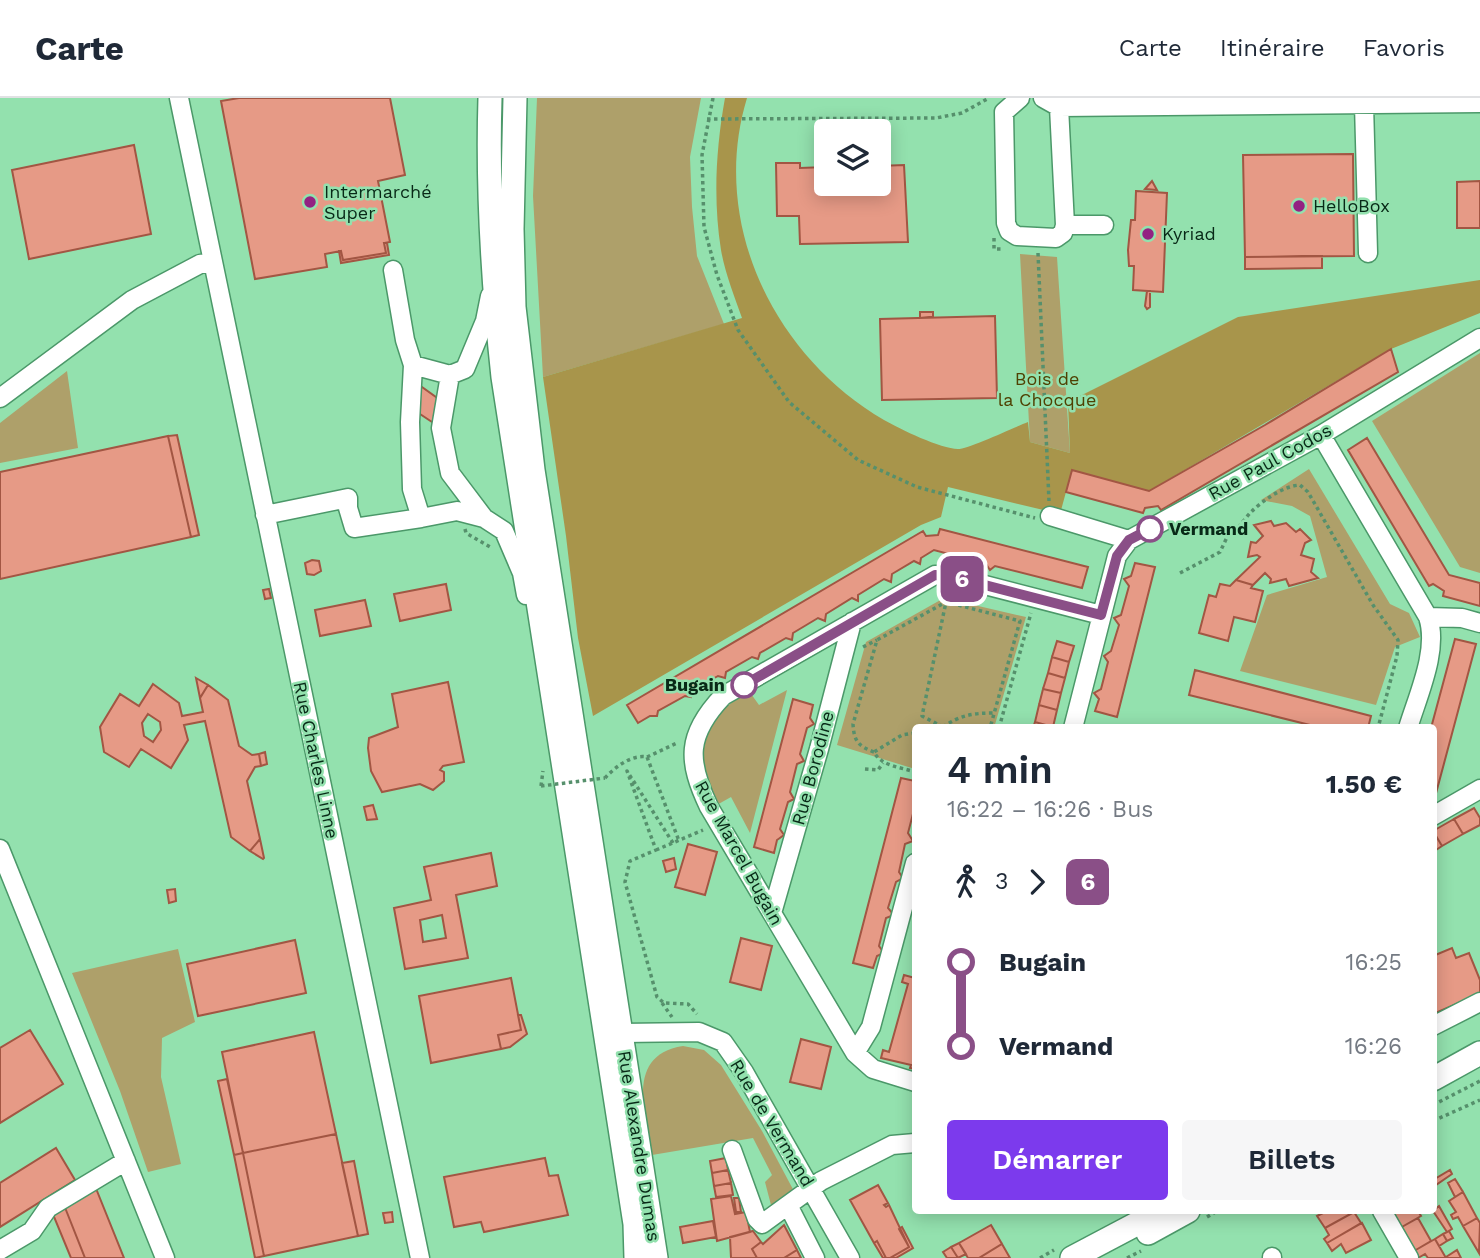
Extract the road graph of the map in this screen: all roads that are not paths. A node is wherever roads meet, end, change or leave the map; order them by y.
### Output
1 (179, 98) edge
2 (490, 98) edge
3 (515, 98) edge
4 (1020, 98) edge
5 (1455, 100) edge
6 (1282, 101) edge
7 (1051, 102) edge
8 (1480, 103) edge
9 (1364, 104) junction
10 (1065, 225) junction
11 (1104, 225) dead end
12 (1368, 253) dead end
13 (212, 262) junction
14 (393, 270) dead end
15 (493, 284) junction
16 (1480, 338) edge
17 (413, 365) junction
18 (450, 375) junction
19 (0, 398) edge
20 (1321, 435) junction
21 (265, 515) junction
22 (1050, 516) road end
23 (484, 517) junction
24 (421, 518) junction
25 (1129, 540) junction
26 (1101, 615) junction
27 (1428, 617) junction
28 (852, 622) junction
29 (1480, 623) edge
30 (542, 638) junction
31 (1074, 724) edge
32 (1409, 724) edge
33 (1480, 789) edge
34 (1437, 814) edge
35 (0, 849) edge
36 (910, 905) edge
37 (772, 913) junction
38 (1480, 1002) edge
39 (1437, 1024) edge
40 (614, 1034) junction
41 (1480, 1038) edge
42 (855, 1053) junction
43 (1480, 1053) edge
44 (1437, 1061) edge
45 (1437, 1077) edge
46 (912, 1081) edge
47 (912, 1143) edge
48 (732, 1150) dead end
49 (126, 1161) junction
50 (811, 1189) junction
51 (789, 1207) junction
52 (1155, 1214) edge
53 (1183, 1214) edge
54 (1384, 1214) edge
55 (0, 1251) edge
56 (165, 1258) edge
57 (420, 1258) edge
58 (636, 1258) edge
59 (656, 1258) edge
60 (814, 1258) edge
61 (850, 1258) edge
62 (1072, 1258) edge
63 (1102, 1258) edge
64 (1409, 1258) edge

1 - 13 street, Rue Charles Linne
2 - 15 main road
3 - 40 main road
4 - 10 street
5 - 8 street
5 - 9 street
6 - 7 street
6 - 9 street
7 - 10 street
9 - 12 street
10 - 11 street
13 - 19 street
13 - 21 street, Rue Charles Linne
14 - 17 street
15 - 18 street
15 - 30 main road
16 - 20 street, Rue Paul Codos
17 - 18 street
17 - 24 street
18 - 23 street
20 - 25 street, Rue Paul Codos
20 - 27 street
21 - 24 street
21 - 57 street, Rue Charles Linne
22 - 25 street
23 - 24 street
23 - 30 street
25 - 26 street
26 - 28 street, Rue Marcel Bugain
26 - 31 street
27 - 29 street
27 - 32 street
28 - 37 street, Rue Borodine
28 - 37 street, Rue Marcel Bugain
30 - 40 main road
33 - 34 street
35 - 49 street
36 - 42 street
37 - 42 street, Rue Marcel Bugain
38 - 39 street
40 - 50 street, Rue de Vermand
40 - 58 main road, Rue Alexandre Dumas
40 - 59 main road, Rue Alexandre Dumas
41 - 44 main road
42 - 46 street, Rue Marcel Bugain
43 - 45 main road
47 - 50 street
48 - 51 street
49 - 55 street
49 - 56 street
50 - 51 street
50 - 61 street, Rue de Vermand
51 - 60 street
52 - 62 main road
53 - 63 main road
54 - 64 street

